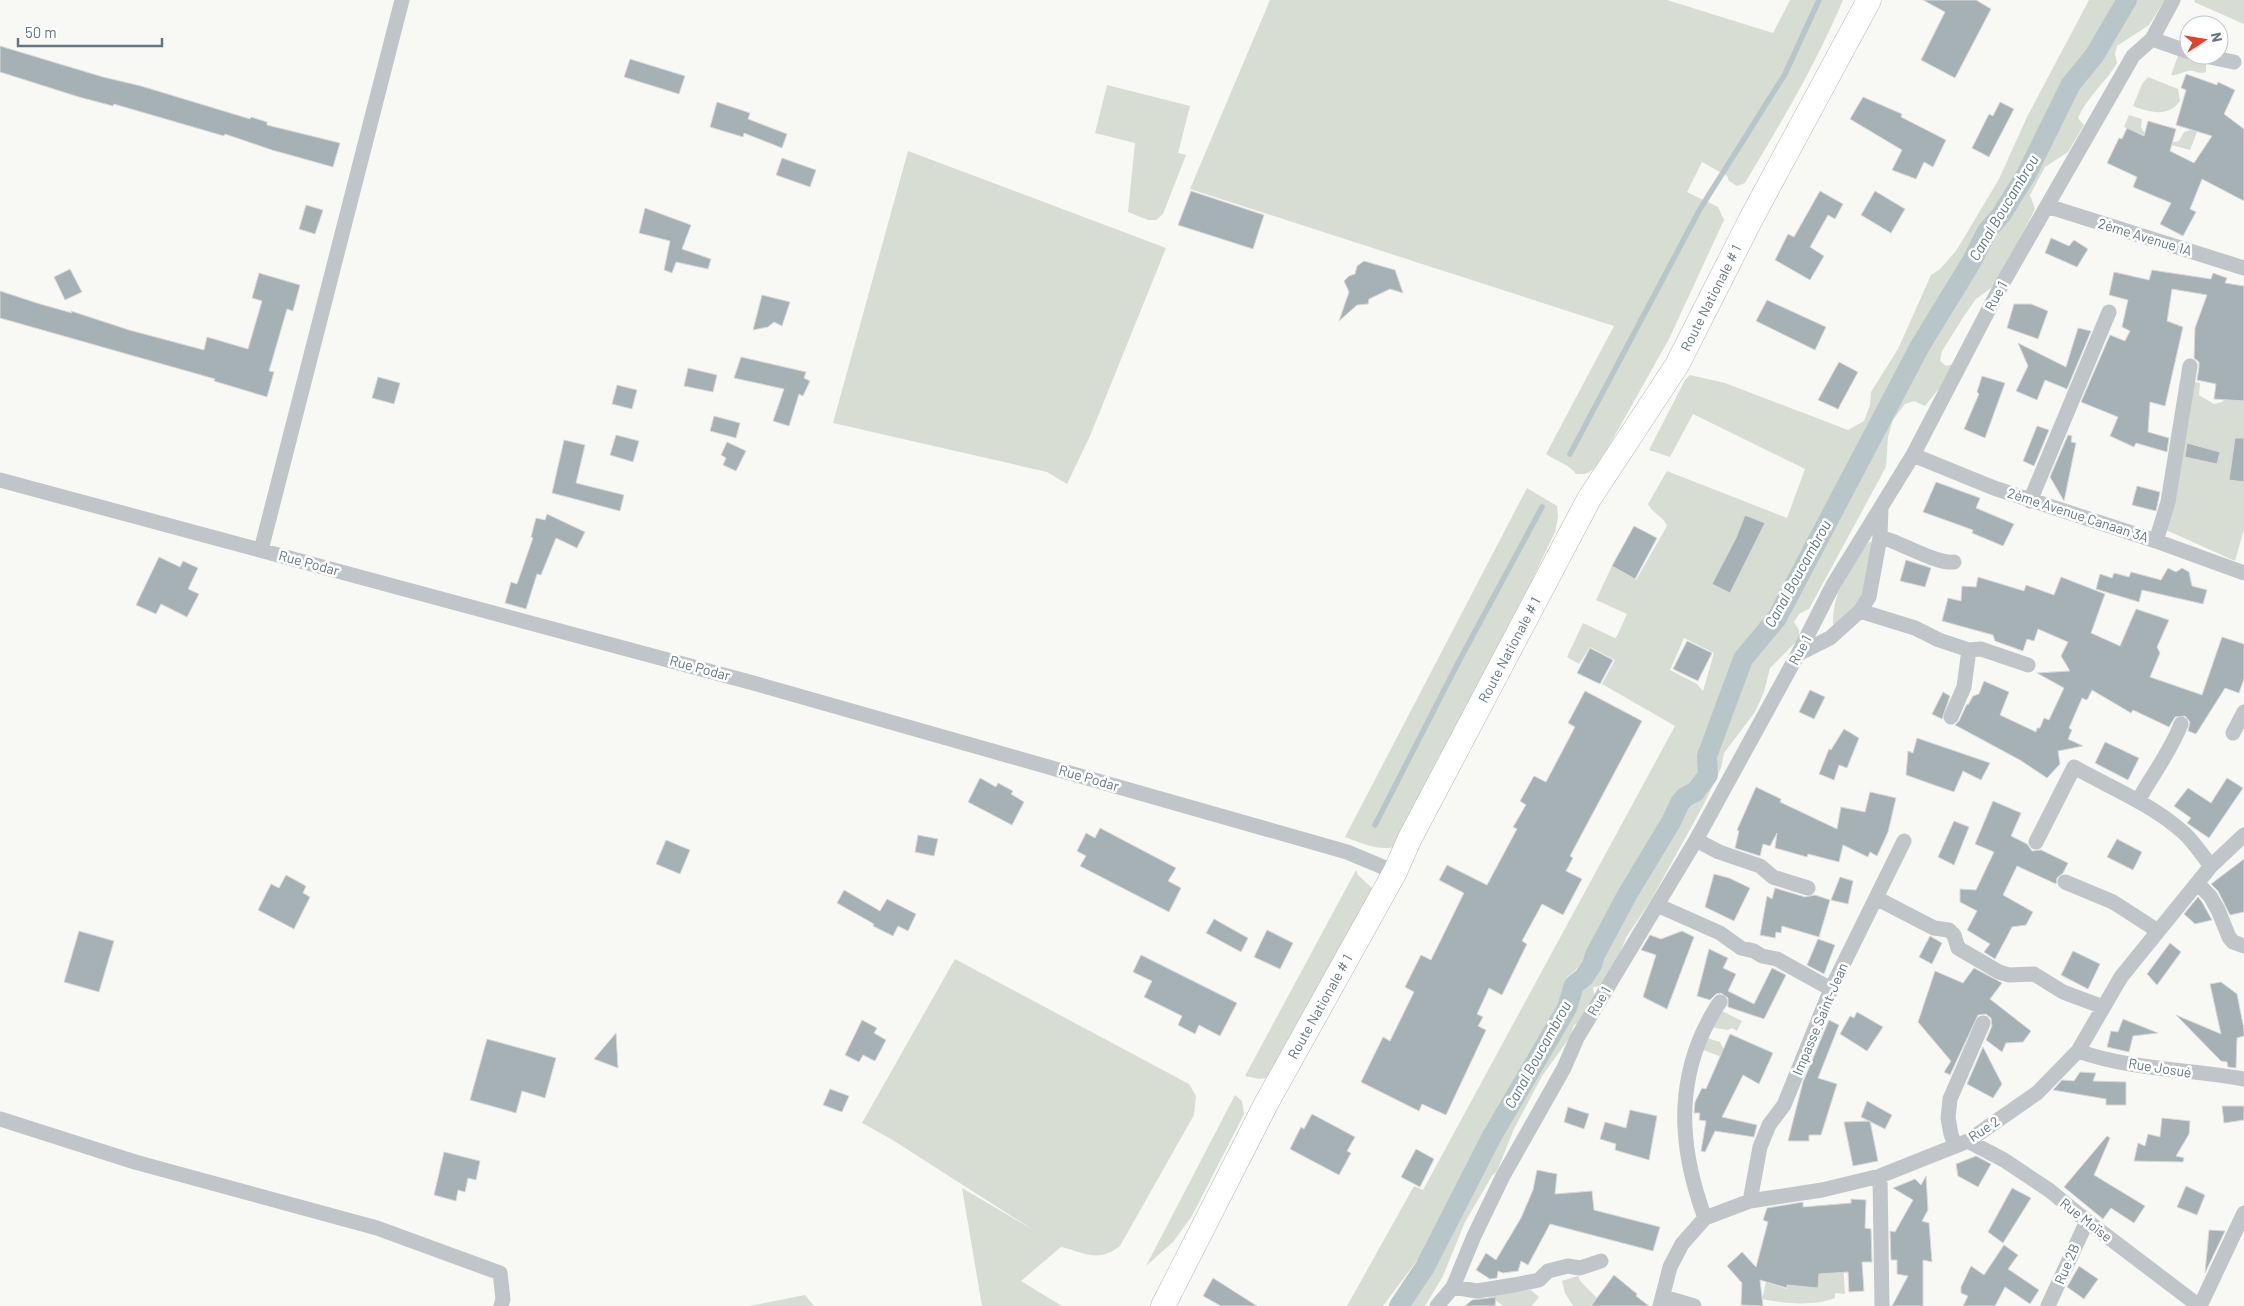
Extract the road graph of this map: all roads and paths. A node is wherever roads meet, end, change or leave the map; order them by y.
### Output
1 (402, 0) edge
2 (1869, 0) edge
3 (2174, 0) edge
4 (2152, 39) junction
5 (2179, 48) edge
6 (2229, 61) edge
7 (2234, 62) dead end
8 (2047, 206) junction
9 (2244, 268) edge
10 (2109, 312) dead end
11 (2190, 366) dead end
12 (1913, 455) junction
13 (0, 480) edge
14 (2030, 500) junction
15 (1881, 506) junction
16 (1880, 537) junction
17 (2156, 540) junction
18 (261, 550) junction
19 (1954, 562) dead end
20 (2244, 573) edge
21 (1860, 611) junction
22 (1968, 650) junction
23 (1798, 654) junction
24 (2028, 665) dead end
25 (2244, 712) edge
26 (1951, 717) dead end
27 (2181, 724) dead end
28 (2233, 733) dead end
29 (2138, 801) junction
30 (2244, 835) edge
31 (1696, 840) junction
32 (1904, 841) dead end
33 (2036, 842) dead end
34 (2211, 866) junction
35 (1394, 872) junction
36 (2065, 882) dead end
37 (2197, 883) junction
38 (1808, 888) dead end
39 (1876, 898) junction
40 (1657, 905) junction
41 (2158, 931) junction
42 (2244, 946) edge
43 (1831, 989) junction
44 (1720, 1002) dead end
45 (2104, 1006) junction
46 (1984, 1023) dead end
47 (2078, 1051) junction
48 (2244, 1079) edge
49 (0, 1119) edge
50 (1962, 1144) junction
51 (1880, 1176) junction
52 (1750, 1201) junction
53 (2244, 1213) edge
54 (1705, 1218) junction
55 (2086, 1221) junction
56 (1601, 1261) dead end
57 (1454, 1287) junction
58 (1662, 1301) edge
59 (501, 1306) edge
60 (1163, 1306) edge
61 (1437, 1306) edge
62 (1694, 1306) edge
63 (1882, 1306) edge
64 (2048, 1306) edge
65 (2200, 1306) edge

1 - 18 street
2 - 35 main road, Route Nationale # 1
3 - 4 street, Rue 1
4 - 5 street
4 - 8 street, Rue 1
6 - 7 street
8 - 9 street, 2ème Avenue 1A
8 - 12 street, Rue 1
10 - 14 street
11 - 17 street
12 - 14 street, 2ème Avenue Canaan 3A
12 - 15 street, Rue 1
13 - 18 street, Rue Podar
14 - 17 street, 2ème Avenue Canaan 3A
15 - 16 street
15 - 23 street, Rue 1
16 - 19 street
16 - 21 street
17 - 20 street, 2ème Avenue Canaan 3A
18 - 35 street, Rue Podar
21 - 22 street
21 - 23 street
22 - 24 street
22 - 26 street
23 - 31 street, Rue 1
25 - 28 street
27 - 29 street
29 - 33 street
29 - 34 street
30 - 34 street, Rue 2
31 - 38 street
31 - 40 street, Rue 1
32 - 39 street, Impasse Saint-Jean
34 - 37 street, Rue 2
35 - 60 main road, Route Nationale # 1
36 - 41 street
37 - 41 street, Rue 2
37 - 42 street
39 - 43 street, Impasse Saint-Jean
39 - 45 street
40 - 43 street
40 - 57 street, Rue 1
41 - 45 street, Rue 2
43 - 52 street, Impasse Saint-Jean
44 - 54 street
45 - 47 street, Rue 2
46 - 50 street
47 - 48 street, Rue Josué
47 - 50 street, Rue 2
49 - 59 street
50 - 51 street, Rue 2
50 - 55 street, Rue Moïse
51 - 52 street, Rue 2
51 - 63 street
52 - 54 street, Rue 2
53 - 65 street
54 - 58 street, Rue 2
55 - 64 street, Rue 2B
55 - 65 street, Rue Moïse
56 - 57 street
57 - 61 street, Rue 1
58 - 62 street

